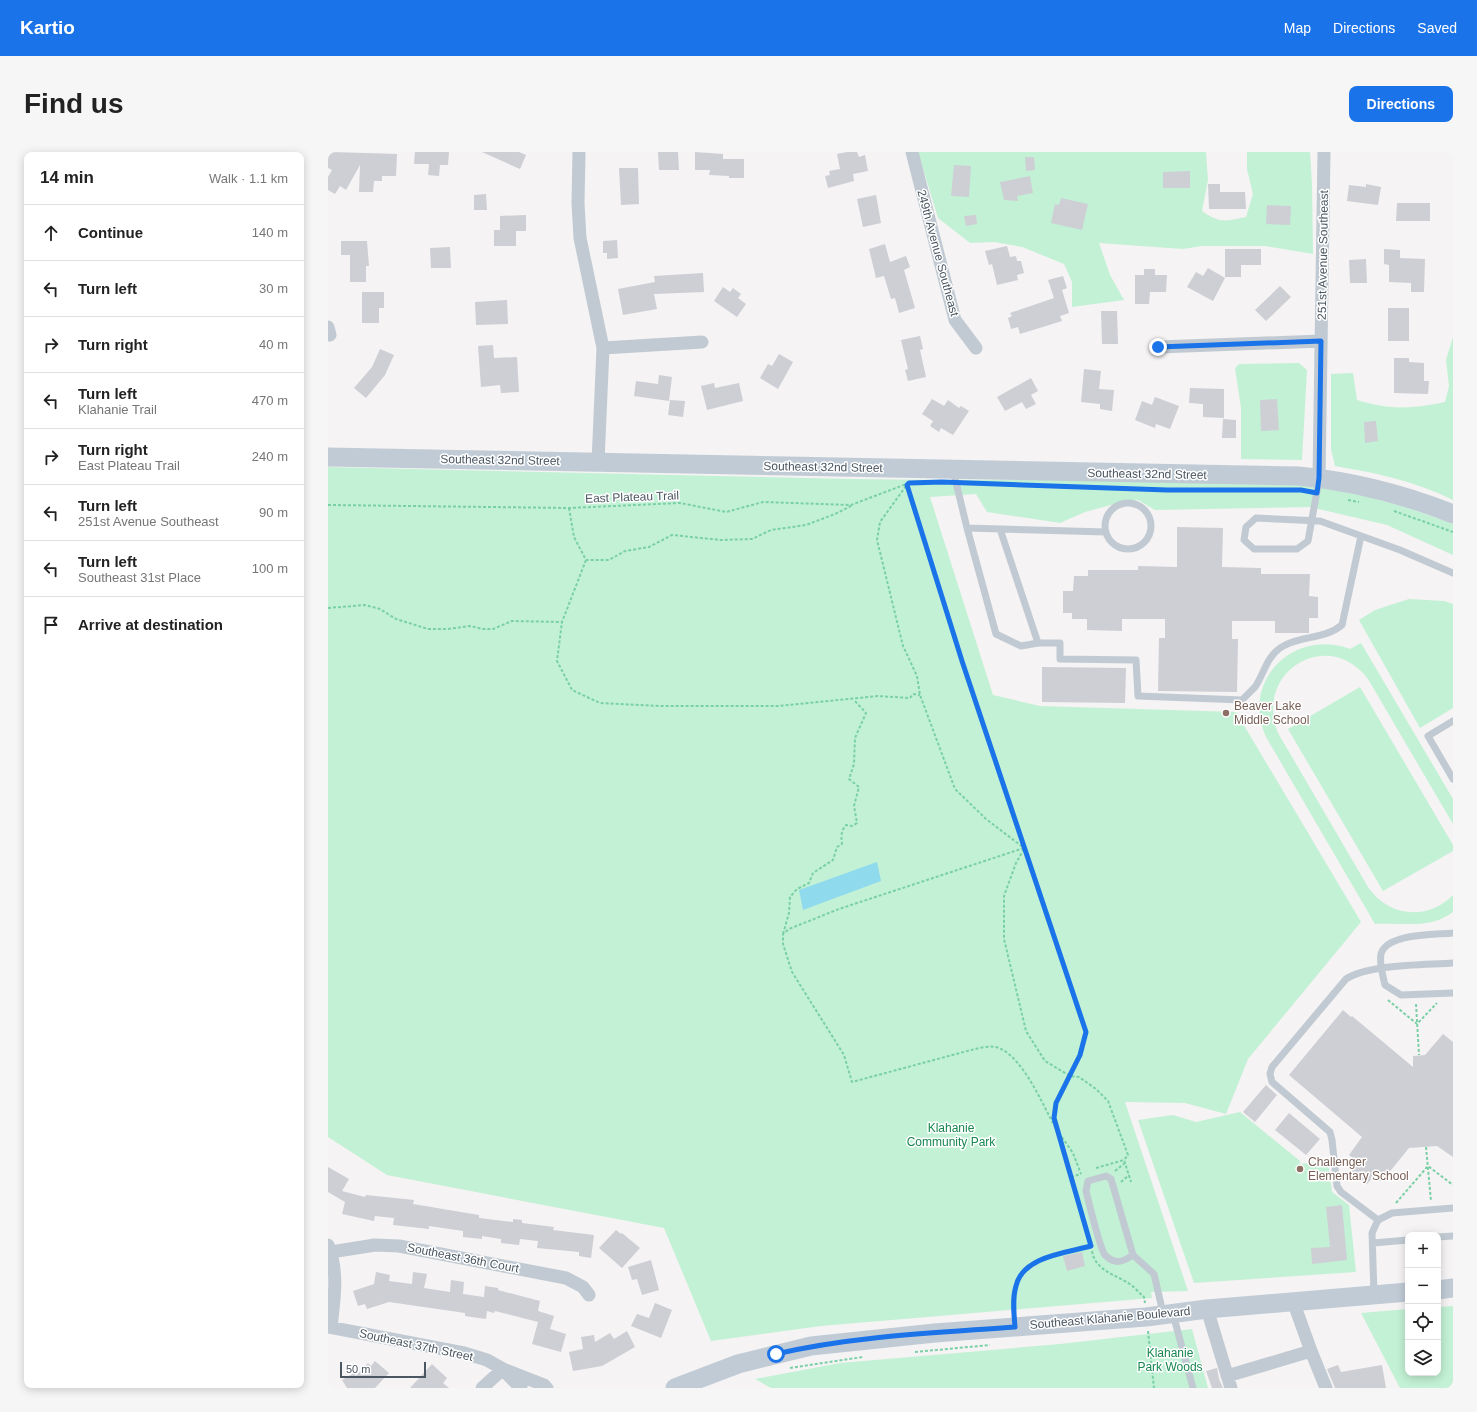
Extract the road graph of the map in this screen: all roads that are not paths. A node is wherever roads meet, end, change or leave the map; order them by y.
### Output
1 (579, 152) edge
2 (912, 152) edge
3 (1324, 152) edge
4 (1321, 341) junction
5 (702, 342) dead end
6 (1158, 347) dead end
7 (603, 348) junction
8 (976, 348) dead end
9 (328, 457) edge
10 (598, 462) junction
11 (953, 470) junction
12 (1319, 478) junction
13 (1453, 514) edge
14 (1313, 520) junction
15 (966, 528) junction
16 (1000, 529) junction
17 (1106, 532) junction
18 (1361, 536) junction
19 (1453, 573) edge
20 (1038, 643) junction
21 (1453, 721) edge
22 (1453, 779) edge
23 (1453, 933) edge
24 (1453, 963) edge
25 (1381, 969) junction
26 (1453, 993) edge
27 (1453, 1208) edge
28 (1378, 1220) junction
29 (1453, 1236) edge
30 (1441, 1237) edge
31 (1405, 1240) edge
32 (1373, 1243) junction
33 (329, 1249) edge
34 (1133, 1255) junction
35 (1453, 1288) edge
36 (1441, 1290) edge
37 (1405, 1292) edge
38 (589, 1294) dead end
39 (1374, 1294) junction
40 (1293, 1301) junction
41 (1206, 1309) junction
42 (1161, 1315) junction
43 (329, 1327) edge
44 (1311, 1351) junction
45 (503, 1369) junction
46 (1229, 1382) edge
47 (482, 1388) edge
48 (520, 1388) edge
49 (547, 1388) edge
50 (675, 1388) edge
51 (1193, 1388) edge
52 (1326, 1388) edge

1 - 7 street
2 - 8 street, 249th Avenue Southeast
3 - 4 street, 251st Avenue Southeast
4 - 6 street
4 - 12 street, 251st Avenue Southeast
5 - 7 street
7 - 10 street
9 - 10 street, Southeast 32nd Street
10 - 11 street, Southeast 32nd Street
11 - 12 street, Southeast 32nd Street
11 - 15 lane
12 - 13 street, Southeast 32nd Street
12 - 14 lane
14 - 14 lane
14 - 18 lane
15 - 16 lane
15 - 20 lane
16 - 17 lane
16 - 20 lane
17 - 17 lane
18 - 19 lane
18 - 20 lane
21 - 22 lane
23 - 25 lane
24 - 25 lane
25 - 26 lane
25 - 28 lane
27 - 28 lane
28 - 32 lane
29 - 30 lane
31 - 32 lane
32 - 39 lane
33 - 38 street, Southeast 36th Court
33 - 43 street
34 - 34 lane
34 - 42 lane
35 - 36 street
37 - 39 street, Southeast Klahanie Boulevard
39 - 40 street, Southeast Klahanie Boulevard
40 - 41 street, Southeast Klahanie Boulevard
40 - 44 street
41 - 42 street, Southeast Klahanie Boulevard
41 - 46 street
42 - 50 street, Southeast Klahanie Boulevard
42 - 51 lane
43 - 45 street, Southeast 37th Street
44 - 46 street
44 - 52 street
45 - 47 street
45 - 48 street, Southeast 37th Street
45 - 49 street, Southeast 37th Street

